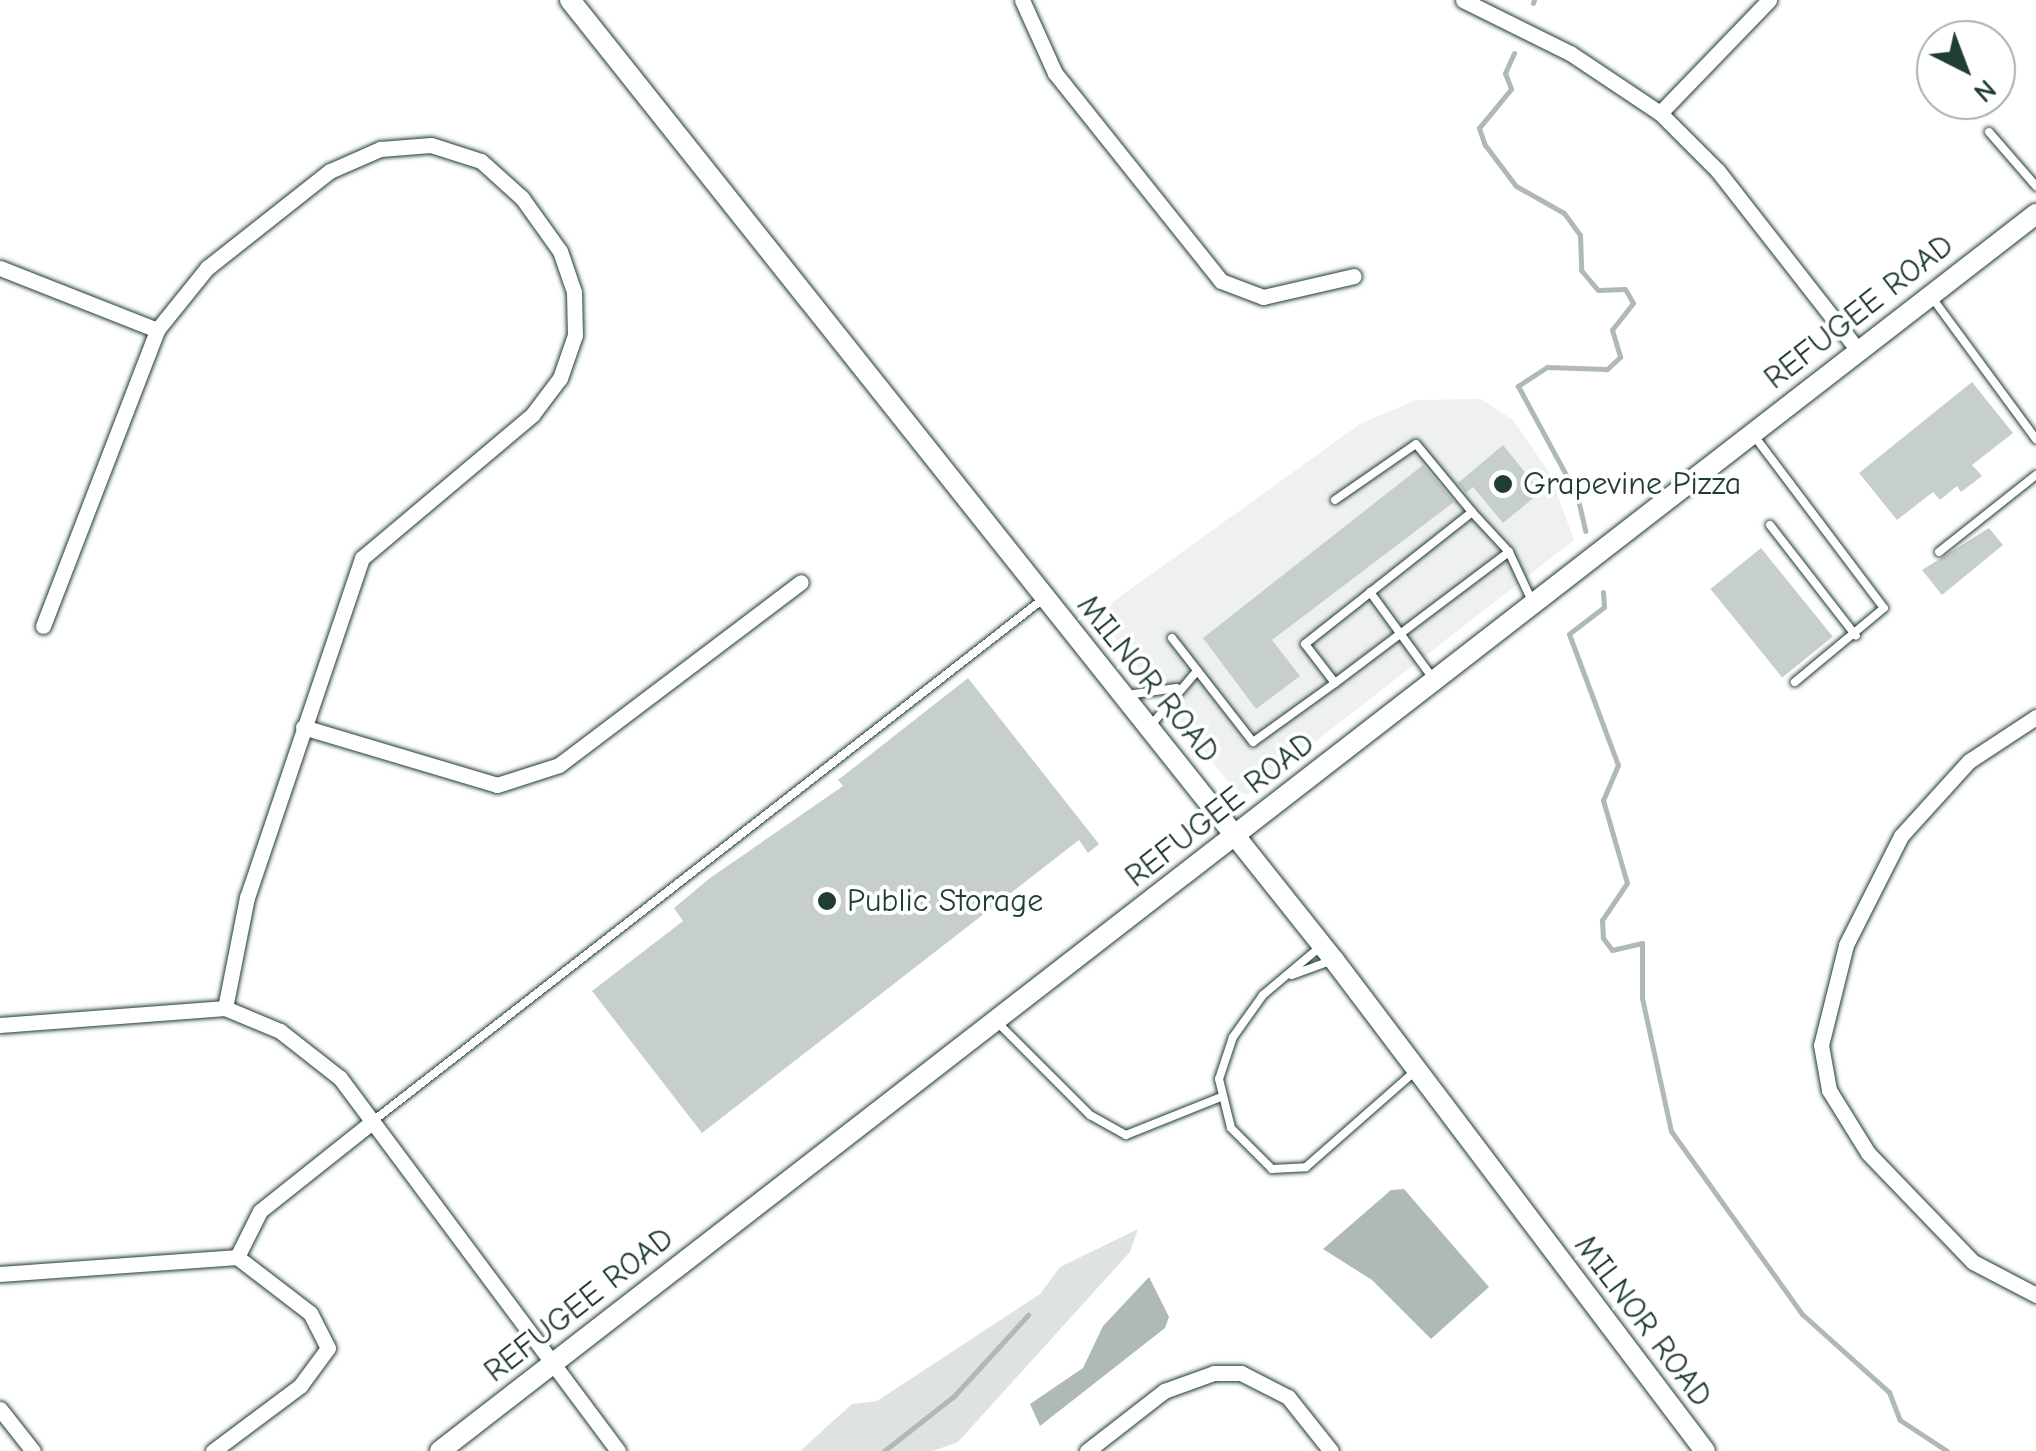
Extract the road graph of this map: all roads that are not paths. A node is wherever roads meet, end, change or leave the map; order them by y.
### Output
1 (570, 0) edge
2 (1022, 0) edge
3 (1463, 0) edge
4 (1768, 0) edge
5 (1660, 113) junction
6 (1989, 132) dead end
7 (2036, 186) edge
8 (2036, 214) edge
9 (0, 268) edge
10 (1354, 276) dead end
11 (1930, 296) junction
12 (157, 330) junction
13 (1858, 350) junction
14 (1752, 433) junction
15 (2036, 439) edge
16 (2036, 476) edge
17 (1336, 500) dead end
18 (1472, 512) junction
19 (1770, 525) dead end
20 (1509, 552) junction
21 (1938, 552) dead end
22 (800, 582) dead end
23 (1370, 592) junction
24 (1044, 598) junction
25 (1534, 605) junction
26 (43, 626) dead end
27 (1402, 636) junction
28 (1856, 636) junction
29 (1172, 638) dead end
30 (1197, 671) junction
31 (1435, 681) junction
32 (1795, 682) dead end
33 (1336, 683) junction
34 (1177, 688) junction
35 (1122, 696) junction
36 (2036, 717) edge
37 (303, 727) junction
38 (1150, 728) junction
39 (1236, 836) junction
40 (1328, 952) junction
41 (1292, 975) junction
42 (225, 1008) junction
43 (996, 1022) junction
44 (0, 1025) edge
45 (1417, 1069) junction
46 (1221, 1097) junction
47 (372, 1122) junction
48 (238, 1257) junction
49 (0, 1274) edge
50 (2036, 1295) edge
51 (553, 1366) junction
52 (0, 1410) edge
53 (32, 1451) edge
54 (213, 1451) edge
55 (440, 1451) edge
56 (618, 1451) edge
57 (1088, 1451) edge
58 (1332, 1451) edge
59 (1704, 1451) edge

1 - 24 main road, MILNOR ROAD
2 - 10 street
3 - 5 street
4 - 5 street
5 - 13 street
6 - 7 lane
8 - 11 main road, REFUGEE ROAD
9 - 12 street
11 - 13 main road, REFUGEE ROAD
11 - 15 lane
12 - 26 street
12 - 37 street
13 - 14 main road, REFUGEE ROAD
14 - 25 main road, REFUGEE ROAD
14 - 28 lane
16 - 21 lane
17 - 18 lane
18 - 20 lane
18 - 23 lane
19 - 28 lane
20 - 25 lane
20 - 27 lane
22 - 37 street
23 - 27 lane
23 - 33 lane
24 - 35 main road, MILNOR ROAD
24 - 47 lane
25 - 31 main road, REFUGEE ROAD
27 - 31 lane
27 - 33 lane
28 - 32 lane
29 - 30 lane
30 - 33 lane
30 - 34 lane
31 - 39 main road, REFUGEE ROAD
34 - 35 lane
34 - 38 lane
35 - 38 main road, MILNOR ROAD
36 - 50 street
37 - 42 street
38 - 39 main road, MILNOR ROAD
39 - 40 main road, MILNOR ROAD
39 - 43 main road, REFUGEE ROAD
40 - 41 lane
40 - 41 lane
40 - 45 main road, MILNOR ROAD
41 - 46 lane
42 - 44 street
42 - 47 street
43 - 46 lane
43 - 51 main road, REFUGEE ROAD
45 - 46 lane
45 - 59 main road, MILNOR ROAD
47 - 48 street
47 - 51 street
48 - 49 street
48 - 54 street
51 - 55 main road, REFUGEE ROAD
51 - 56 street
52 - 53 street
57 - 58 street

